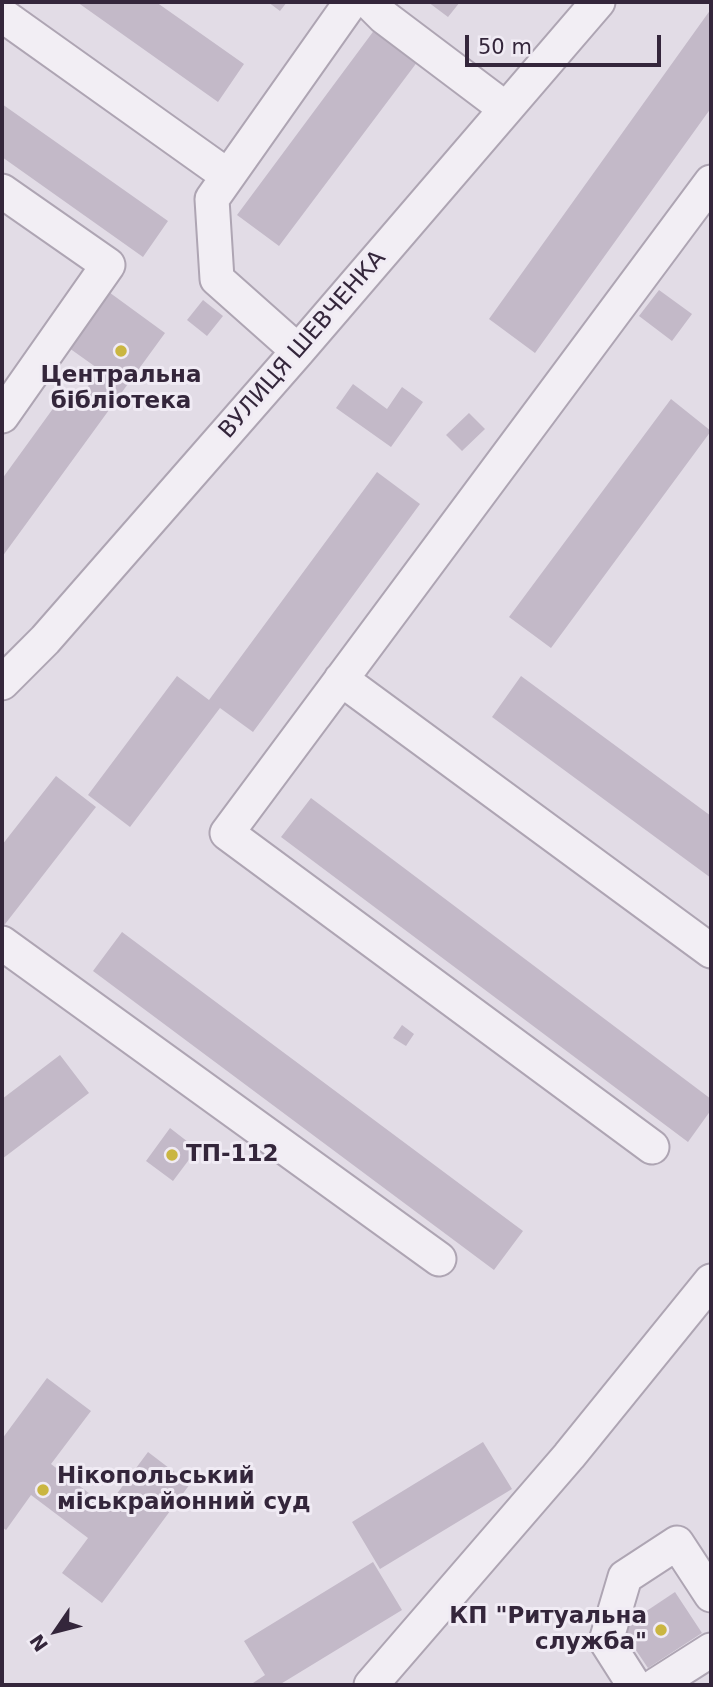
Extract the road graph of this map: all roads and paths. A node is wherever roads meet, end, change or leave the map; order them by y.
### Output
1 (351, 2) edge
2 (369, 2) edge
3 (598, 2) edge
4 (2, 15) edge
5 (506, 109) junction
6 (228, 176) junction
7 (711, 182) edge
8 (2, 191) edge
9 (298, 351) junction
10 (2, 416) edge
11 (341, 679) junction
12 (2, 683) edge
13 (2, 943) edge
14 (711, 951) edge
15 (652, 1147) dead end
16 (439, 1259) dead end
17 (711, 1282) edge
18 (711, 1595) edge
19 (711, 1650) edge
20 (371, 1685) edge
21 (634, 1685) edge
22 (656, 1685) edge

1 - 6 street
2 - 5 street
3 - 5 street, ВУЛИЦЯ ШЕВЧЕНКА
4 - 6 street
5 - 9 street, ВУЛИЦЯ ШЕВЧЕНКА
6 - 9 street
7 - 11 street
8 - 10 street
9 - 12 street, ВУЛИЦЯ ШЕВЧЕНКА
11 - 14 street
11 - 15 street
13 - 16 street
17 - 20 street
18 - 21 street
19 - 22 street

